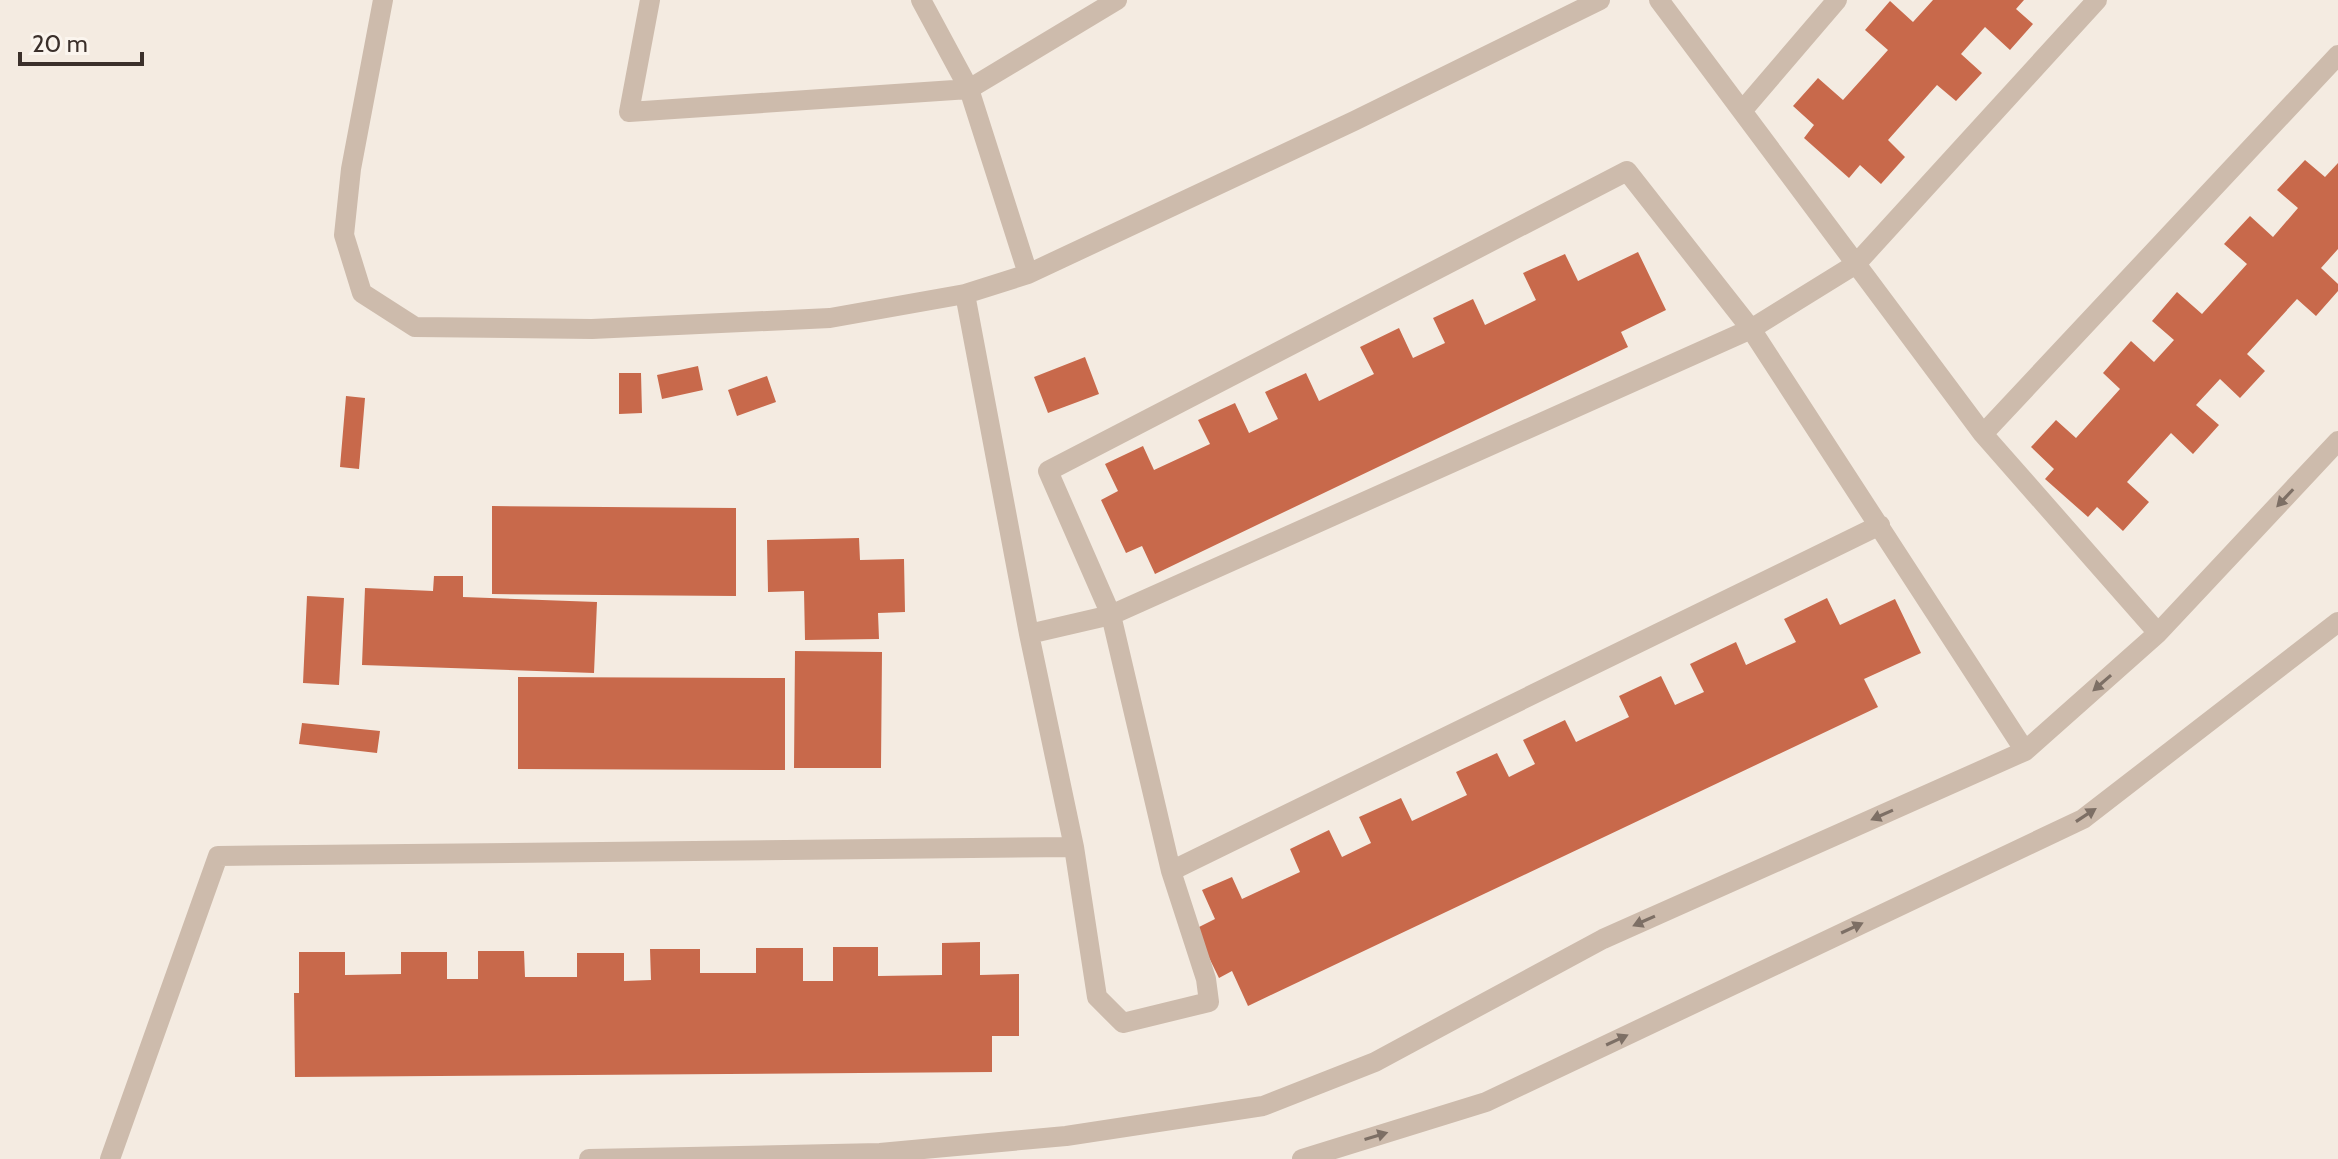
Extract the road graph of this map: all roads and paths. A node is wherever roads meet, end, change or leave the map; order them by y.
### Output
1 (383, 0) edge
2 (650, 0) edge
3 (921, 0) edge
4 (1117, 0) edge
5 (1600, 0) edge
6 (1659, 0) edge
7 (1837, 0) edge
8 (2097, 0) edge
9 (2338, 55) edge
10 (969, 89) junction
11 (1742, 111) junction
12 (1856, 264) junction
13 (1028, 274) junction
14 (965, 294) junction
15 (1751, 329) junction
16 (1983, 434) junction
17 (2338, 441) edge
18 (1880, 525) junction
19 (1111, 615) junction
20 (2338, 622) edge
21 (2158, 633) junction
22 (1029, 634) junction
23 (2025, 751) junction
24 (1074, 847) junction
25 (1171, 871) junction
26 (110, 1159) edge
27 (589, 1159) edge
28 (1302, 1159) edge

1 - 14 street
2 - 10 street
3 - 10 street
4 - 10 street
5 - 13 street
6 - 11 street
7 - 11 street
8 - 12 street
9 - 16 street
10 - 13 street
11 - 12 street
12 - 15 street
12 - 16 street
13 - 14 street
14 - 22 street
15 - 18 street
15 - 19 street
15 - 19 street
16 - 21 street
17 -> 21 street
18 - 23 street
18 - 25 street
19 - 22 street
19 - 25 street
28 -> 20 street
21 -> 23 street
22 - 24 street
23 -> 27 street
24 - 25 street
24 - 26 street

